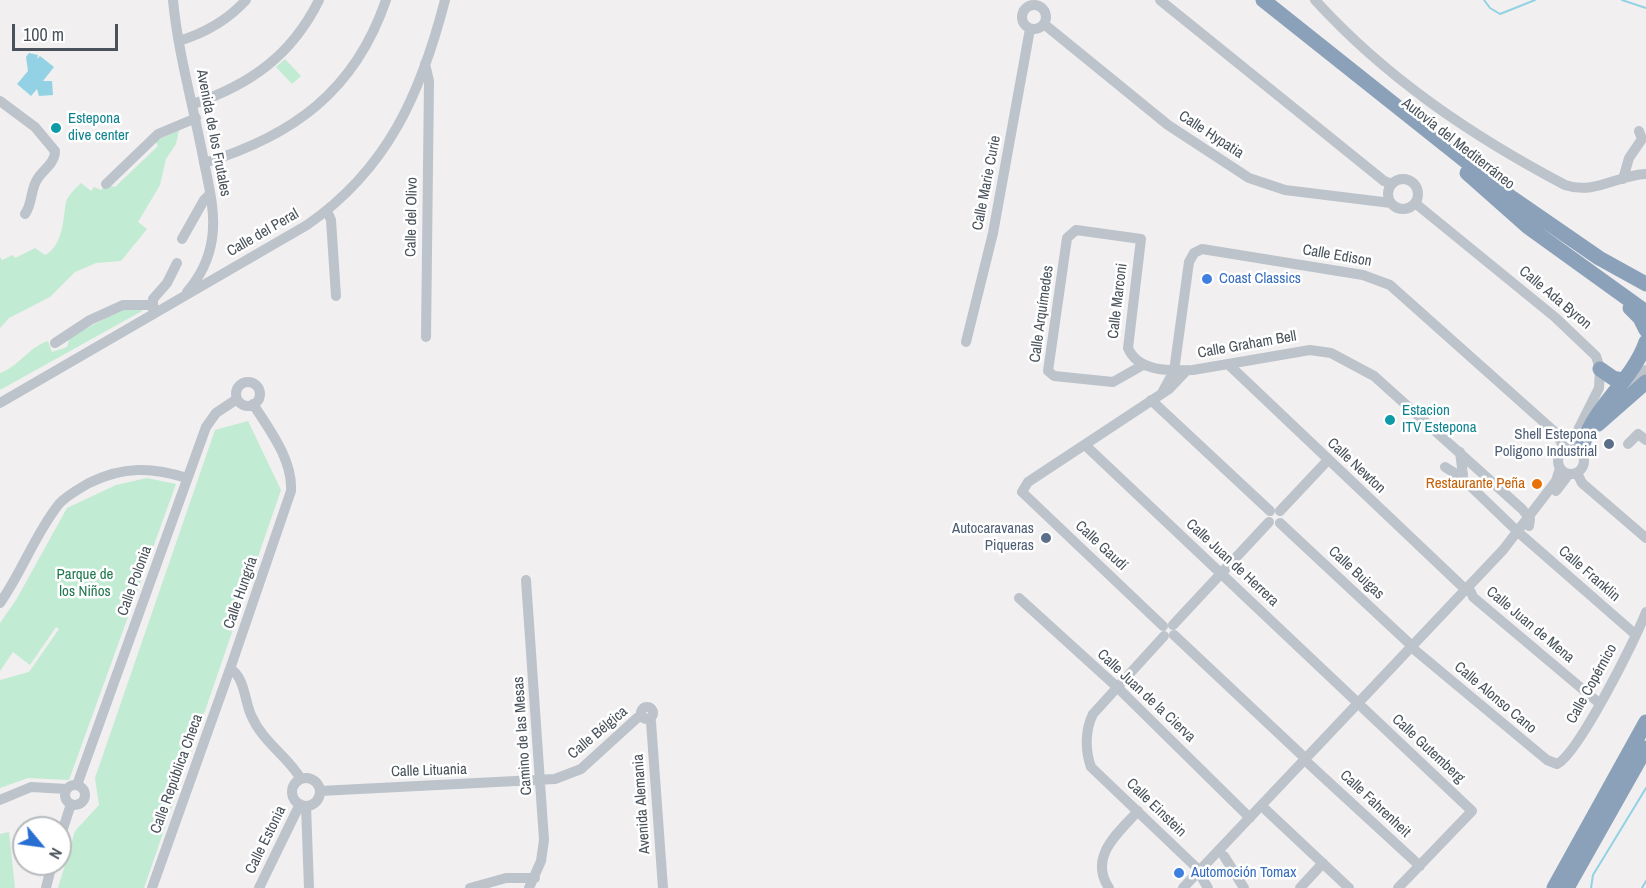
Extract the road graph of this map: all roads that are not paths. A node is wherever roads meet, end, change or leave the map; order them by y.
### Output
1 (246, 0) edge
2 (319, 0) edge
3 (387, 0) edge
4 (445, 0) edge
5 (1160, 0) edge
6 (1263, 0) edge
7 (1278, 0) edge
8 (1315, 0) edge
9 (176, 1) edge
10 (1044, 24) junction
11 (1030, 29) junction
12 (178, 41) junction
13 (425, 64) junction
14 (413, 96) junction
15 (429, 98) junction
16 (3, 104) edge
17 (193, 104) junction
18 (1407, 115) junction
19 (0, 117) edge
20 (196, 118) junction
21 (1639, 131) dead end
22 (204, 163) junction
23 (1646, 174) edge
24 (1623, 179) junction
25 (1392, 183) junction
26 (106, 184) dead end
27 (210, 194) junction
28 (1392, 203) junction
29 (1415, 203) junction
30 (327, 211) junction
31 (25, 214) dead end
32 (182, 239) dead end
33 (1141, 239) joint
34 (1553, 246) junction
35 (177, 263) dead end
36 (202, 271) junction
37 (1646, 275) edge
38 (207, 283) junction
39 (1646, 284) edge
40 (183, 296) junction
41 (336, 296) dead end
42 (153, 309) junction
43 (1646, 312) edge
44 (1646, 330) edge
45 (426, 337) dead end
46 (966, 342) dead end
47 (1646, 342) edge
48 (55, 343) dead end
49 (1228, 364) junction
50 (1143, 365) junction
51 (1600, 369) junction
52 (1646, 369) edge
53 (1187, 370) junction
54 (1174, 371) junction
55 (1623, 380) junction
56 (1646, 382) edge
57 (1162, 393) junction
58 (237, 399) junction
59 (1151, 400) junction
60 (0, 403) edge
61 (253, 404) junction
62 (1598, 424) junction
63 (1646, 440) edge
64 (1628, 444) dead end
65 (1085, 445) junction
66 (1575, 448) junction
67 (1460, 452) junction
68 (1328, 460) junction
69 (1445, 467) dead end
70 (1569, 472) junction
71 (1484, 474) junction
72 (187, 478) junction
73 (1465, 479) junction
74 (1024, 487) joint
75 (1275, 517) junction
76 (1524, 528) junction
77 (1646, 538) edge
78 (1221, 573) junction
79 (526, 580) dead end
80 (1468, 591) junction
81 (1019, 598) dead end
82 (0, 603) edge
83 (1646, 612) edge
84 (1168, 630) junction
85 (1636, 635) junction
86 (1414, 648) junction
87 (230, 669) junction
88 (1117, 687) junction
89 (1599, 703) junction
90 (1361, 705) junction
91 (645, 717) joint
92 (1646, 722) edge
93 (1646, 748) edge
94 (1646, 760) edge
95 (1308, 761) junction
96 (1557, 764) joint
97 (301, 778) junction
98 (1628, 781) junction
99 (540, 782) junction
100 (72, 787) junction
101 (320, 791) junction
102 (1274, 792) junction
103 (0, 800) edge
104 (71, 804) junction
105 (303, 805) junction
106 (1266, 810) junction
107 (1138, 811) junction
108 (67, 816) edge
109 (1250, 818) junction
110 (1224, 856) junction
111 (1323, 863) junction
112 (1419, 866) junction
113 (535, 878) junction
114 (1203, 879) edge
115 (152, 888) edge
116 (259, 888) edge
117 (309, 888) edge
118 (470, 888) edge
119 (529, 888) edge
120 (663, 888) edge
121 (1109, 888) edge
122 (1183, 888) edge
123 (1188, 888) edge
124 (1193, 888) edge
125 (1244, 888) edge
126 (1300, 888) edge
127 (1349, 888) edge
128 (1398, 888) edge
129 (1554, 888) edge
130 (1567, 888) edge

1 - 12 street
2 - 17 street
3 - 22 street
4 - 13 street, Calle del Peral
5 - 25 street
6 - 18 highway, Autovía del Mediterráneo
7 - 37 highway, Autovía del Mediterráneo
8 - 24 street
9 - 12 street, Avenida de los Frutales
10 - 11 street
10 - 11 street
10 - 28 street, Calle Hypatia
11 - 46 street, Calle Marie Curie
12 - 17 street, Avenida de los Frutales
13 - 14 street, Calle del Peral
13 - 15 street, Calle del Olivo
14 - 15 street
14 - 30 street, Calle del Peral
15 - 45 street, Calle del Olivo
16 - 19 street
16 - 31 street
17 - 20 street, Avenida de los Frutales
18 - 34 highway, Autovía del Mediterráneo
18 - 39 highway, Autovía del Mediterráneo
20 - 22 street, Avenida de los Frutales
20 - 26 street
21 - 24 street
22 - 27 street, Avenida de los Frutales
23 - 24 street
25 - 28 street
25 - 29 street
27 - 32 street
27 - 36 street, Avenida de los Frutales
28 - 29 street
29 - 51 street, Calle Ada Byron
30 - 38 street, Calle del Peral
30 - 41 street
33 - 50 street, Calle Marconi
33 - 50 street, Calle Arquímedes
34 - 43 highway
34 - 44 highway
35 - 42 street
36 - 38 street
36 - 40 street, Avenida de los Frutales
38 - 40 street, Calle del Peral
40 - 42 street, Calle del Peral
42 - 48 street
42 - 60 street, Calle del Peral
47 - 55 highway
49 - 53 street, Calle Graham Bell
49 - 67 street, Calle Graham Bell
49 - 68 street, Calle Newton
50 - 54 street
51 - 55 highway
51 - 66 street
52 - 62 street
53 - 54 street, Calle Graham Bell
53 - 57 street, Calle Graham Bell
54 - 57 street, Calle Graham Bell
54 - 66 street, Calle Edison
55 - 66 highway
56 - 62 highway
57 - 59 street, Calle Graham Bell
58 - 61 street
58 - 61 street
58 - 72 street, Calle Polonia
59 - 65 street, Calle Graham Bell
59 - 75 street, Calle Buigas
61 - 87 street, Calle Hungría
62 - 66 street
63 - 64 street
65 - 74 street, Calle Graham Bell
65 - 78 street, Calle Juan de Herrera
66 - 70 street
66 - 70 street
67 - 71 street, Calle Graham Bell
67 - 73 street
68 - 75 street
68 - 80 street, Calle Newton
69 - 73 street
70 - 76 street
70 - 77 street
71 - 73 street
71 - 76 street, Calle Graham Bell
72 - 82 street
72 - 100 street, Calle Polonia
73 - 76 street
74 - 84 street, Calle Gaudí
75 - 78 street
75 - 86 street, Calle Buigas
76 - 80 street
76 - 80 street
76 - 85 street, Calle Franklin
78 - 84 street
78 - 90 street, Calle Juan de Herrera
79 - 99 street, Camino de las Mesas
80 - 86 street
80 - 89 street, Calle Juan de Mena
81 - 88 street, Calle Juan de la Cierva
83 - 85 street, Calle Copérnico
84 - 88 street
84 - 95 street, Calle Gaudí
85 - 89 street, Calle Copérnico
86 - 90 street
86 - 90 street
86 - 96 street, Calle Alonso Cano
87 - 97 street
87 - 115 street, Calle República Checa
88 - 107 street, Calle Einstein
88 - 109 street, Calle Juan de la Cierva
89 - 96 street, Calle Copérnico
90 - 95 street
90 - 112 street, Calle Gutemberg
91 - 99 street, Calle Bélgica
91 - 120 street, Avenida Alemania
92 - 129 highway
93 - 98 highway
94 - 98 highway
95 - 102 street
95 - 106 street
95 - 112 street, Calle Fahrenheit
97 - 101 street
97 - 105 street
98 - 130 highway
99 - 101 street, Calle Lituania
99 - 113 street, Camino de las Mesas
100 - 103 street
100 - 104 street
100 - 104 street
101 - 105 street
102 - 106 street
102 - 109 street
104 - 108 street
105 - 116 street, Calle Estonia
105 - 117 street
106 - 110 street
106 - 111 street
107 - 114 street, Calle Einstein
107 - 121 street
109 - 114 street
110 - 114 street
110 - 125 street
111 - 126 street
111 - 127 street
112 - 128 street
113 - 118 street
113 - 119 street, Camino de las Mesas
114 - 122 street
114 - 123 street
114 - 124 street

